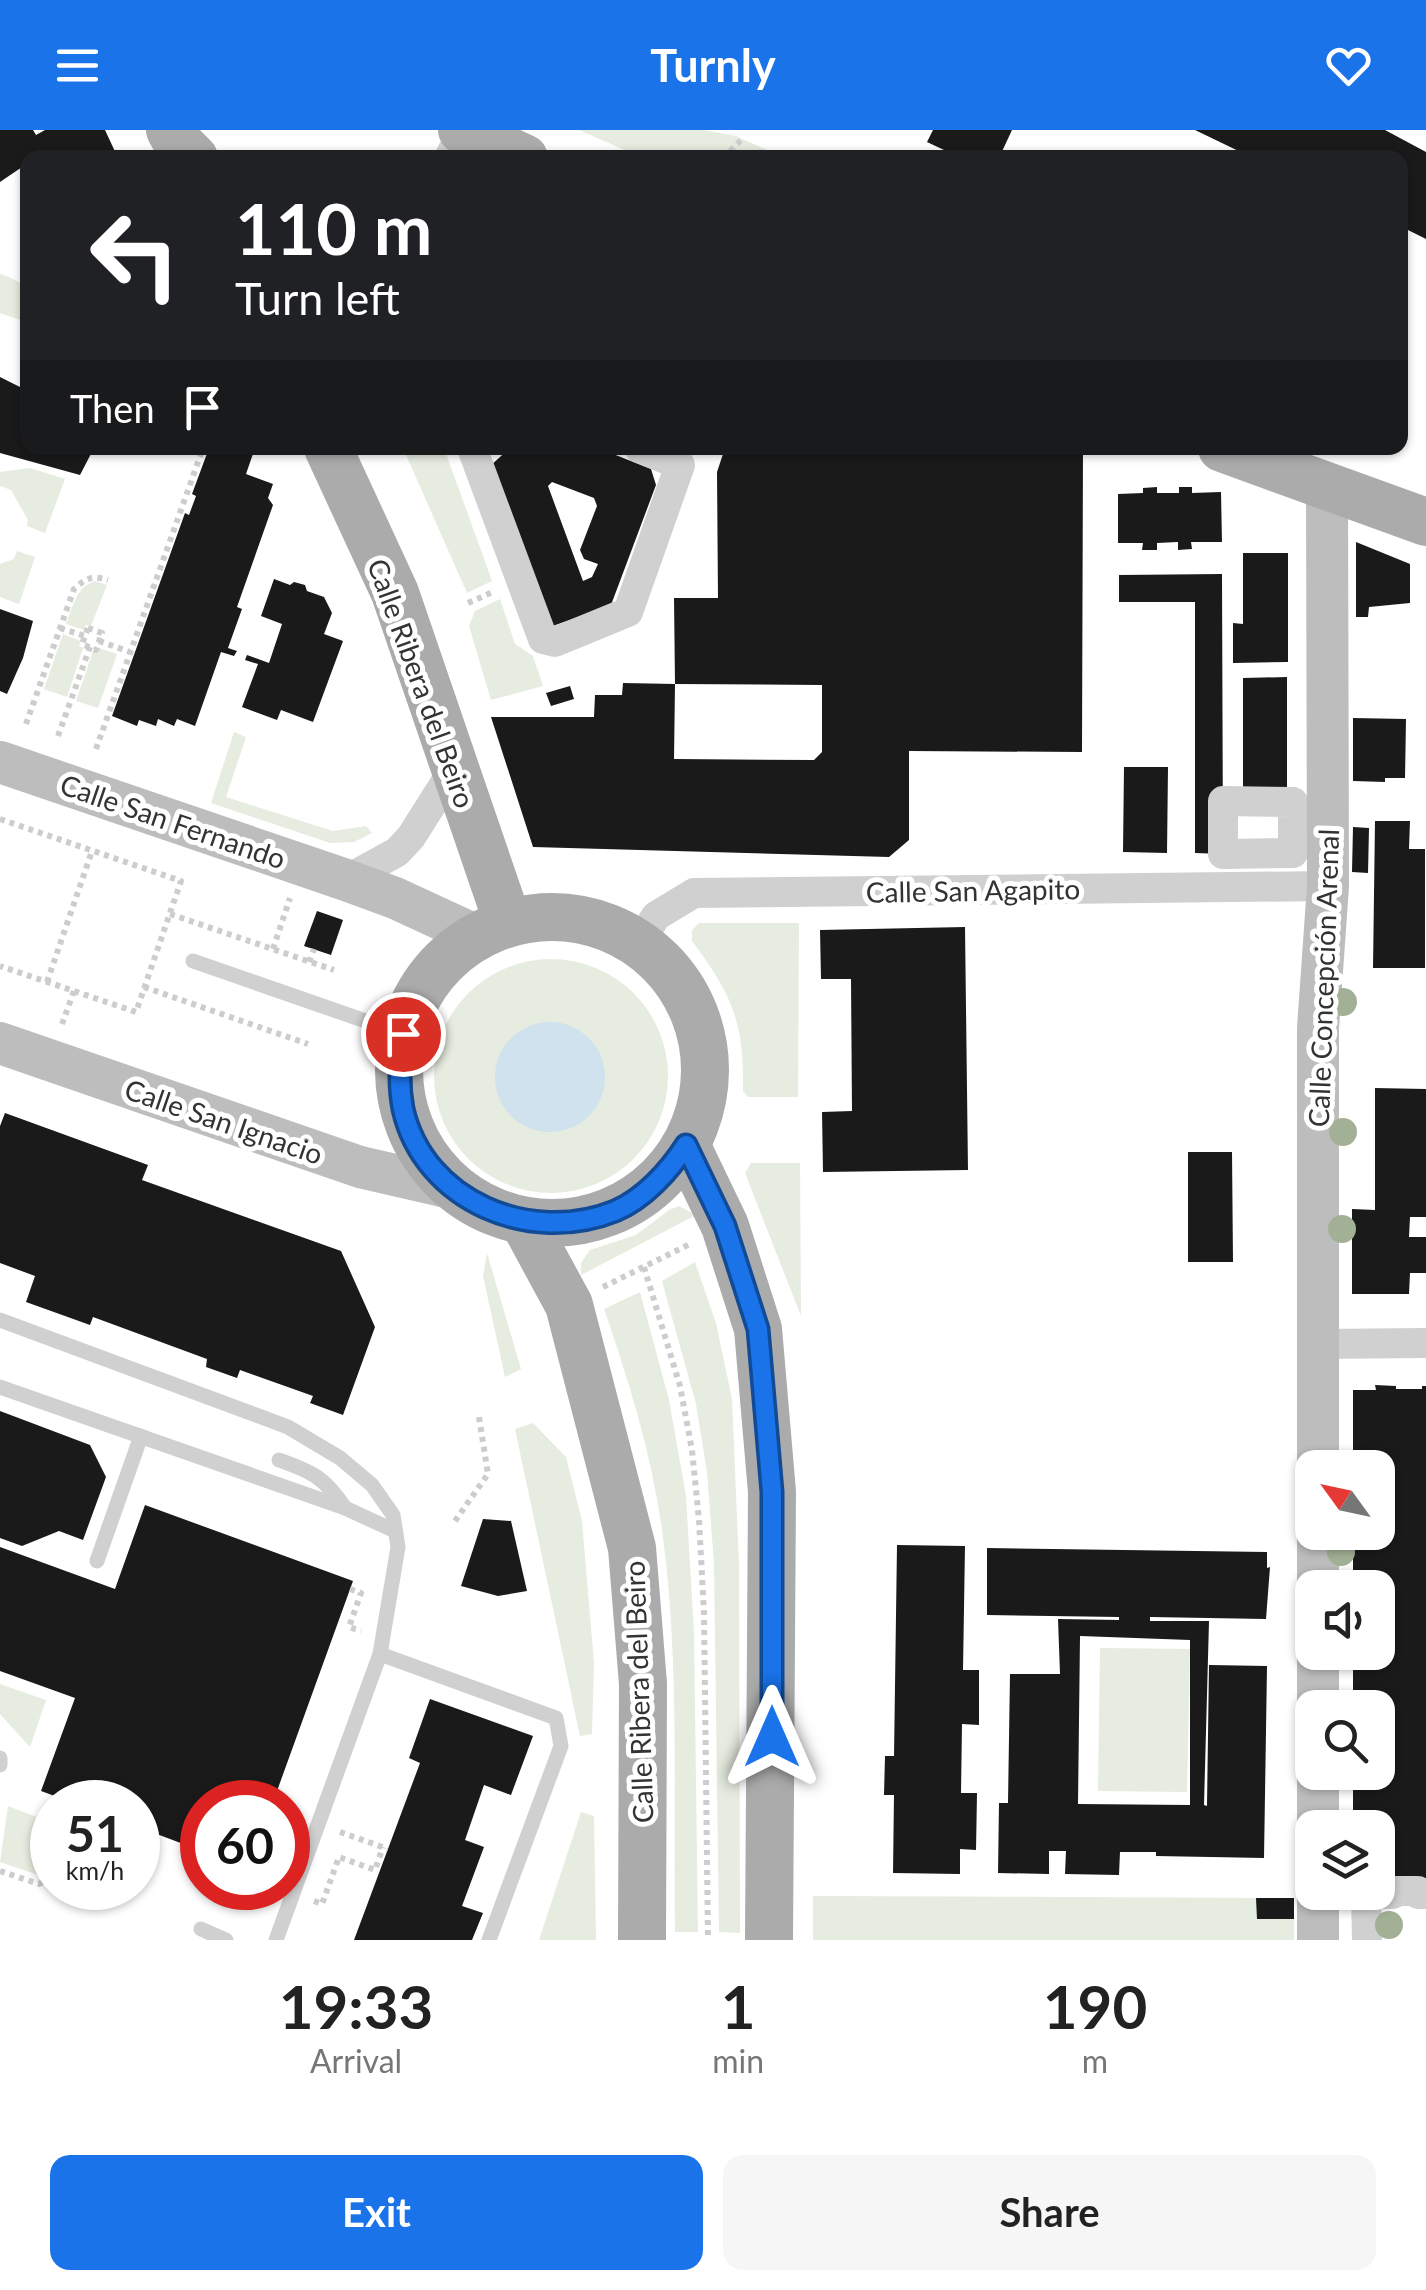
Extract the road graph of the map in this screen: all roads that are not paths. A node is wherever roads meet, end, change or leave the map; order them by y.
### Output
1 (463, 130) edge
2 (507, 150) edge
3 (331, 455) edge
4 (475, 455) edge
5 (656, 455) edge
6 (1240, 455) edge
7 (1327, 488) junction
8 (1426, 522) edge
9 (0, 762) edge
10 (454, 769) junction
11 (346, 880) junction
12 (1328, 886) junction
13 (490, 928) junction
14 (639, 943) junction
15 (193, 961) dead end
16 (403, 1034) junction
17 (0, 1043) edge
18 (686, 1145) junction
19 (451, 1188) junction
20 (524, 1222) junction
21 (0, 1320) edge
22 (1318, 1344) junction
23 (1426, 1344) edge
24 (0, 1387) edge
25 (141, 1436) junction
26 (1318, 1450) edge
27 (279, 1460) dead end
28 (345, 1508) junction
29 (395, 1531) junction
30 (97, 1561) dead end
31 (380, 1654) junction
32 (1426, 1894) edge
33 (1318, 1910) edge
34 (201, 1930) dead end
35 (226, 1940) edge
36 (276, 1940) edge
37 (489, 1940) edge
38 (642, 1940) edge
39 (769, 1940) edge
40 (1318, 1940) edge
41 (1367, 1940) edge

1 - 2 main road
3 - 10 main road, Calle Ribera del Beiro
4 - 5 street
6 - 7 main road
7 - 8 main road
7 - 12 street, Calle Concepción Arenal
9 - 11 street, Calle San Fernando
10 - 11 street
10 - 13 main road, Calle Ribera del Beiro
11 - 13 street, Calle San Fernando
12 - 14 street, Calle San Agapito
12 - 22 street, Calle Concepción Arenal
13 - 14 main road
13 - 16 main road
14 - 18 main road
15 - 16 lane
16 - 19 main road
17 - 19 street, Calle San Ignacio
18 - 20 main road
18 - 39 main road
19 - 20 main road
20 - 38 main road, Calle Ribera del Beiro
21 - 29 lane
22 - 23 street
22 - 26 street, Calle Concepción Arenal
24 - 25 lane
25 - 28 lane
25 - 30 lane
27 - 28 lane
28 - 29 lane
29 - 31 lane
31 - 36 lane
31 - 37 lane
32 - 41 street
33 - 40 street
34 - 35 lane

